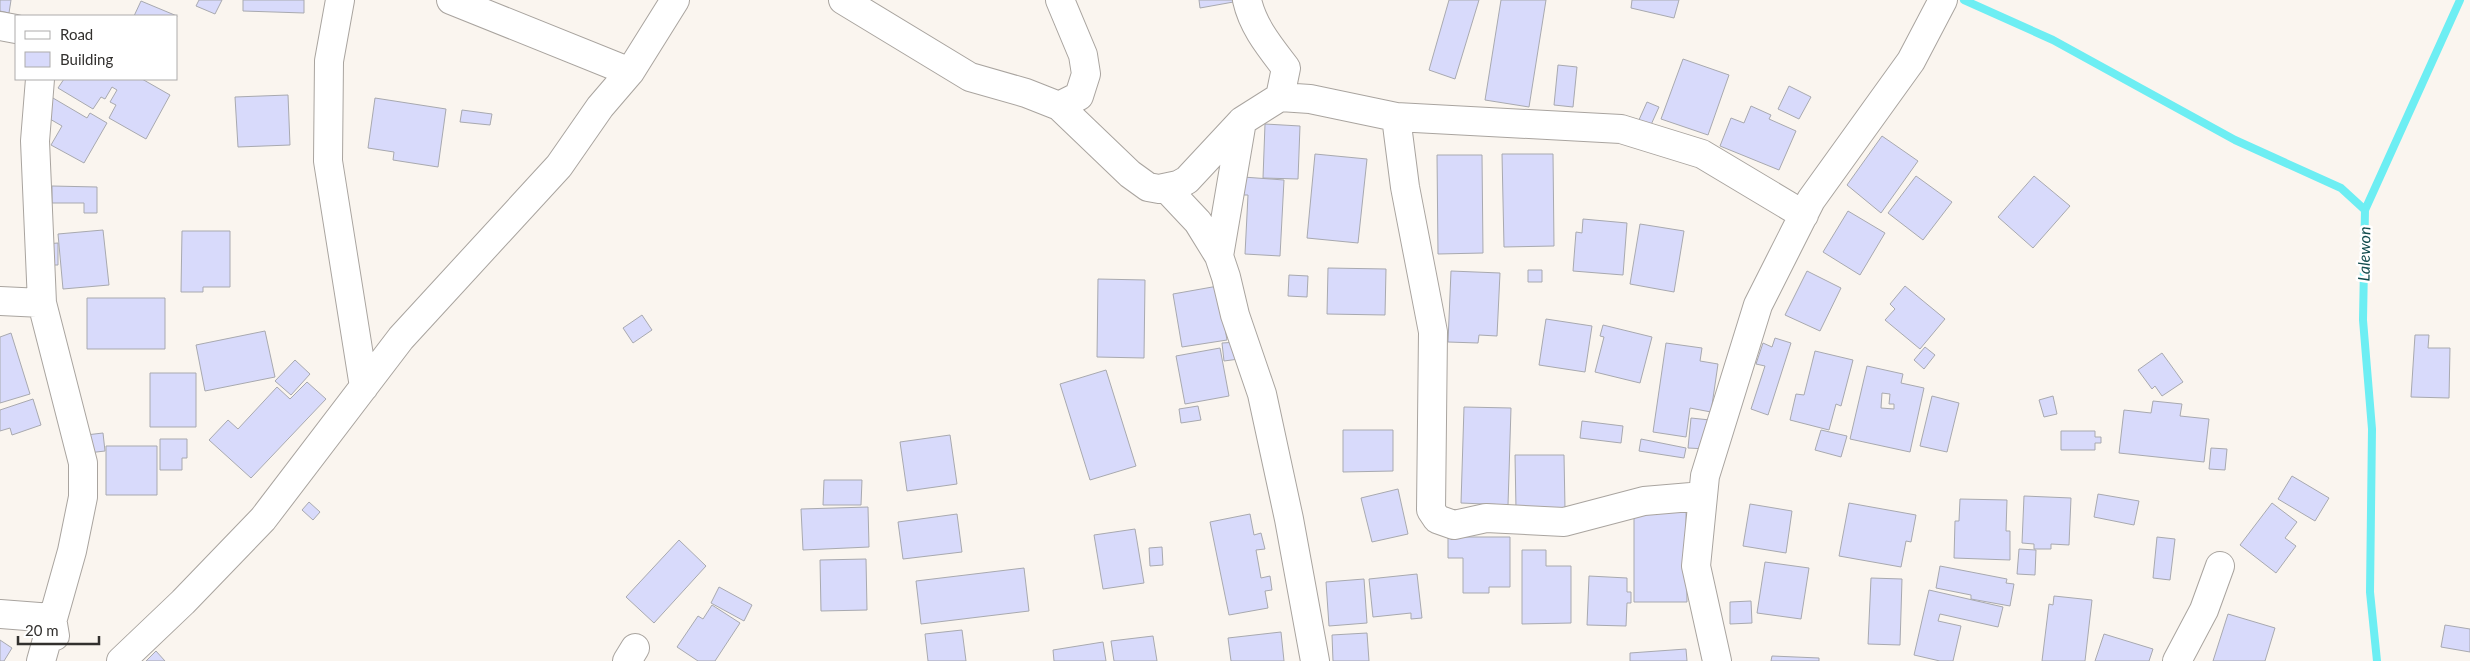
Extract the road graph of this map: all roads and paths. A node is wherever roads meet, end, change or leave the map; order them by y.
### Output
1 (340, 0) edge
2 (451, 0) edge
3 (675, 0) edge
4 (843, 0) edge
5 (1060, 0) edge
6 (1247, 0) edge
7 (1942, 0) edge
8 (0, 26) edge
9 (15, 28) edge
10 (630, 72) junction
11 (40, 80) edge
12 (1280, 96) junction
13 (1059, 106) junction
14 (1396, 117) junction
15 (1242, 121) junction
16 (1166, 188) junction
17 (1804, 215) junction
18 (1219, 256) junction
19 (0, 302) edge
20 (42, 303) junction
21 (364, 387) junction
22 (1703, 496) junction
23 (2220, 566) dead end
24 (0, 614) edge
25 (52, 618) junction
26 (41, 661) edge
27 (58, 661) edge
28 (122, 661) edge
29 (1315, 661) edge
30 (1717, 661) edge
31 (2177, 661) edge

1 - 21 street
2 - 10 street
3 - 10 street
4 - 13 street
5 - 13 street
6 - 12 street
7 - 17 street
8 - 9 street
10 - 21 street
11 - 20 street
12 - 14 street
12 - 15 street
13 - 16 street
14 - 17 street
14 - 22 street
15 - 16 street
15 - 18 street
16 - 18 street
17 - 22 street
18 - 29 street
19 - 20 street
20 - 25 street
21 - 28 street
22 - 30 street
23 - 31 street
24 - 25 street
25 - 26 street
25 - 27 street

